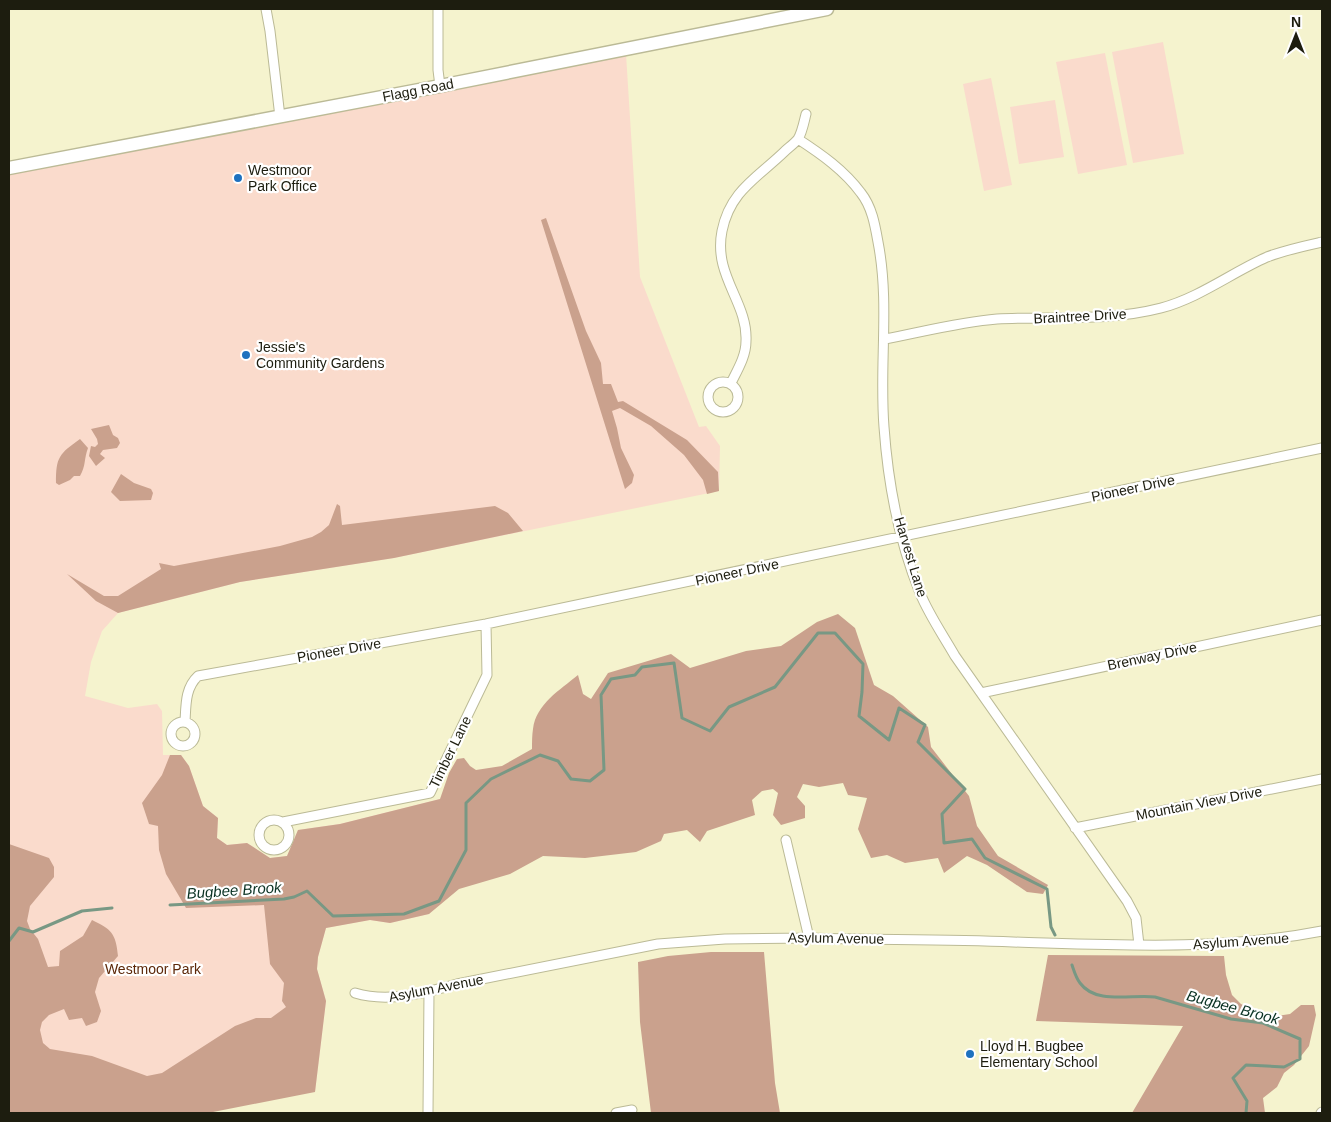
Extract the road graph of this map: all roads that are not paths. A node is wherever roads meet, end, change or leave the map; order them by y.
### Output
1 (266, 9) edge
2 (438, 9) edge
3 (827, 9) edge
4 (440, 86) junction
5 (806, 114) dead end
6 (280, 117) junction
7 (798, 139) junction
8 (9, 168) edge
9 (1322, 242) edge
10 (885, 339) junction
11 (732, 383) dead end
12 (1322, 448) edge
13 (902, 537) junction
14 (1322, 620) edge
15 (486, 624) junction
16 (981, 692) junction
17 (185, 722) dead end
18 (1322, 779) edge
19 (283, 822) dead end
20 (1075, 828) junction
21 (786, 840) dead end
22 (1322, 931) edge
23 (809, 938) junction
24 (1139, 945) junction
25 (429, 992) junction
26 (355, 993) dead end
27 (632, 1110) dead end
28 (428, 1113) edge
29 (616, 1113) edge

1 - 6 street
2 - 4 street
3 - 4 street, Flagg Road
4 - 6 street, Flagg Road
5 - 7 street
6 - 8 street, Flagg Road
7 - 10 street, Harvest Lane
7 - 11 street
9 - 10 street, Braintree Drive
10 - 13 street, Harvest Lane
12 - 13 street, Pioneer Drive
13 - 15 street, Pioneer Drive
13 - 16 street, Harvest Lane
14 - 16 street, Brenway Drive
15 - 17 street, Pioneer Drive
15 - 19 street, Timber Lane
16 - 20 street, Harvest Lane
18 - 20 street, Mountain View Drive
20 - 24 street, Harvest Lane
21 - 23 street
22 - 24 street, Asylum Avenue
23 - 24 street, Asylum Avenue
23 - 25 street, Asylum Avenue
25 - 26 street, Asylum Avenue
25 - 28 street
27 - 29 street

